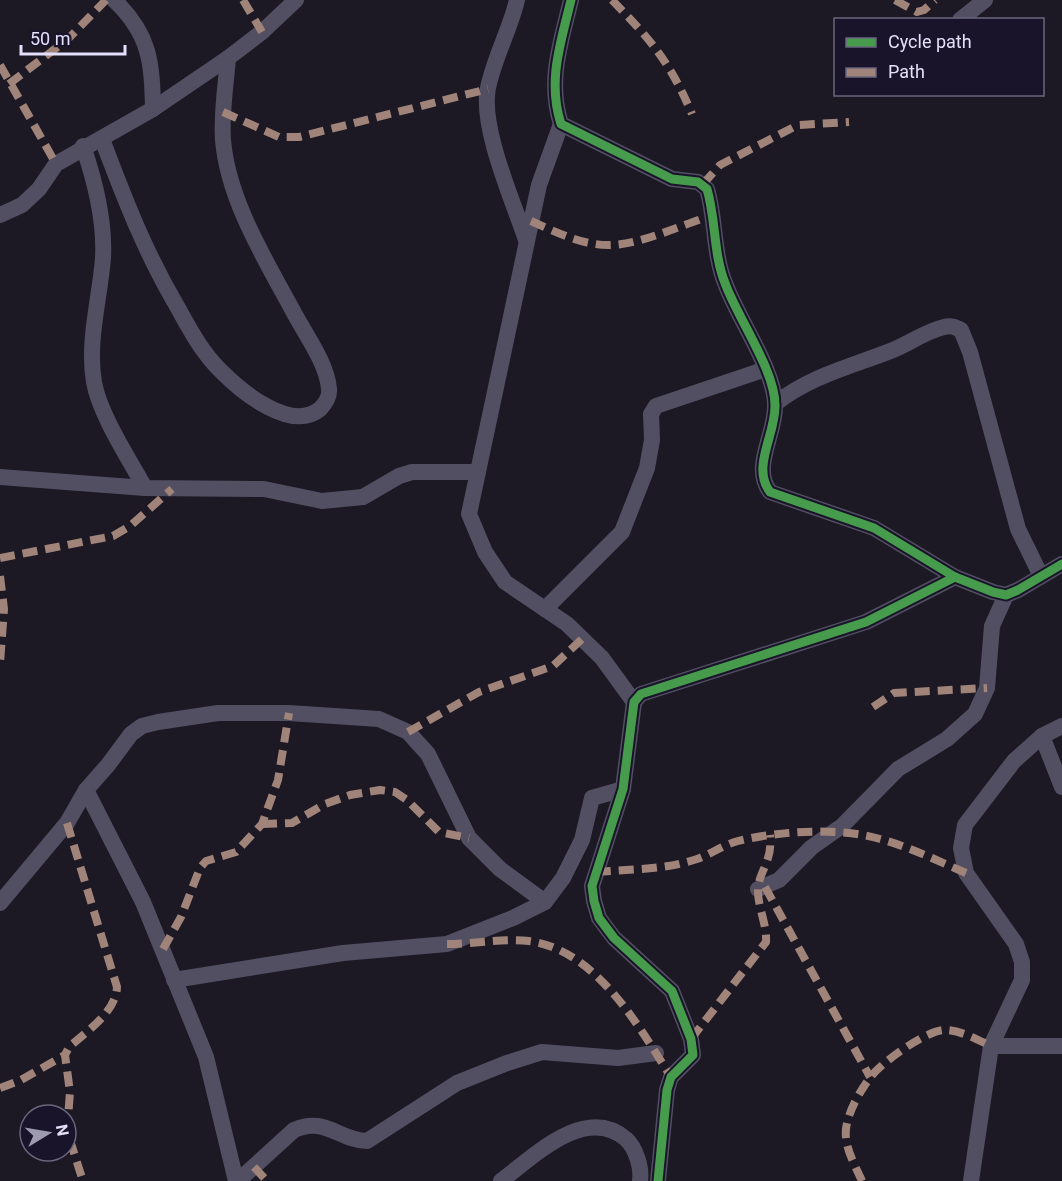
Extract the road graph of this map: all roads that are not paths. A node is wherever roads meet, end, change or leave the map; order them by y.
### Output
1 (114, 0) edge
2 (296, 0) edge
3 (517, 0) edge
4 (571, 0) edge
5 (985, 0) edge
6 (962, 18) edge
7 (228, 58) junction
8 (153, 110) junction
9 (561, 124) junction
10 (102, 139) junction
11 (83, 146) junction
12 (0, 215) edge
13 (526, 241) junction
14 (766, 369) junction
15 (776, 403) junction
16 (478, 472) junction
17 (0, 477) edge
18 (145, 488) junction
19 (1062, 564) edge
20 (1041, 576) junction
21 (955, 577) junction
22 (1006, 595) junction
23 (544, 609) junction
24 (634, 702) junction
25 (1062, 726) edge
26 (1042, 736) junction
27 (1062, 787) edge
28 (623, 789) junction
29 (86, 790) junction
30 (758, 889) dead end
31 (545, 902) junction
32 (0, 903) edge
33 (174, 980) junction
34 (991, 1046) junction
35 (1062, 1046) edge
36 (656, 1053) dead end
37 (237, 1181) edge
38 (501, 1181) edge
39 (640, 1181) edge
40 (658, 1181) edge
41 (971, 1181) edge

1 - 8 street
2 - 7 street
3 - 13 street
4 - 9 street
5 - 6 street
7 - 8 street
7 - 10 street
8 - 10 street
9 - 13 street
9 - 14 street
10 - 11 street
11 - 12 street
11 - 18 street
13 - 16 street
14 - 15 street
14 - 23 street
15 - 20 street
15 - 21 street
16 - 18 street
16 - 23 street
17 - 18 street
19 - 20 street
20 - 22 street
21 - 22 street
21 - 24 street
22 - 30 street
23 - 24 street
24 - 28 street
25 - 26 street
26 - 27 street
26 - 34 street
28 - 31 street
28 - 40 street
29 - 31 street
29 - 32 street
29 - 33 street
31 - 33 street
33 - 37 street
34 - 35 street
34 - 41 street
36 - 37 street
38 - 39 street

